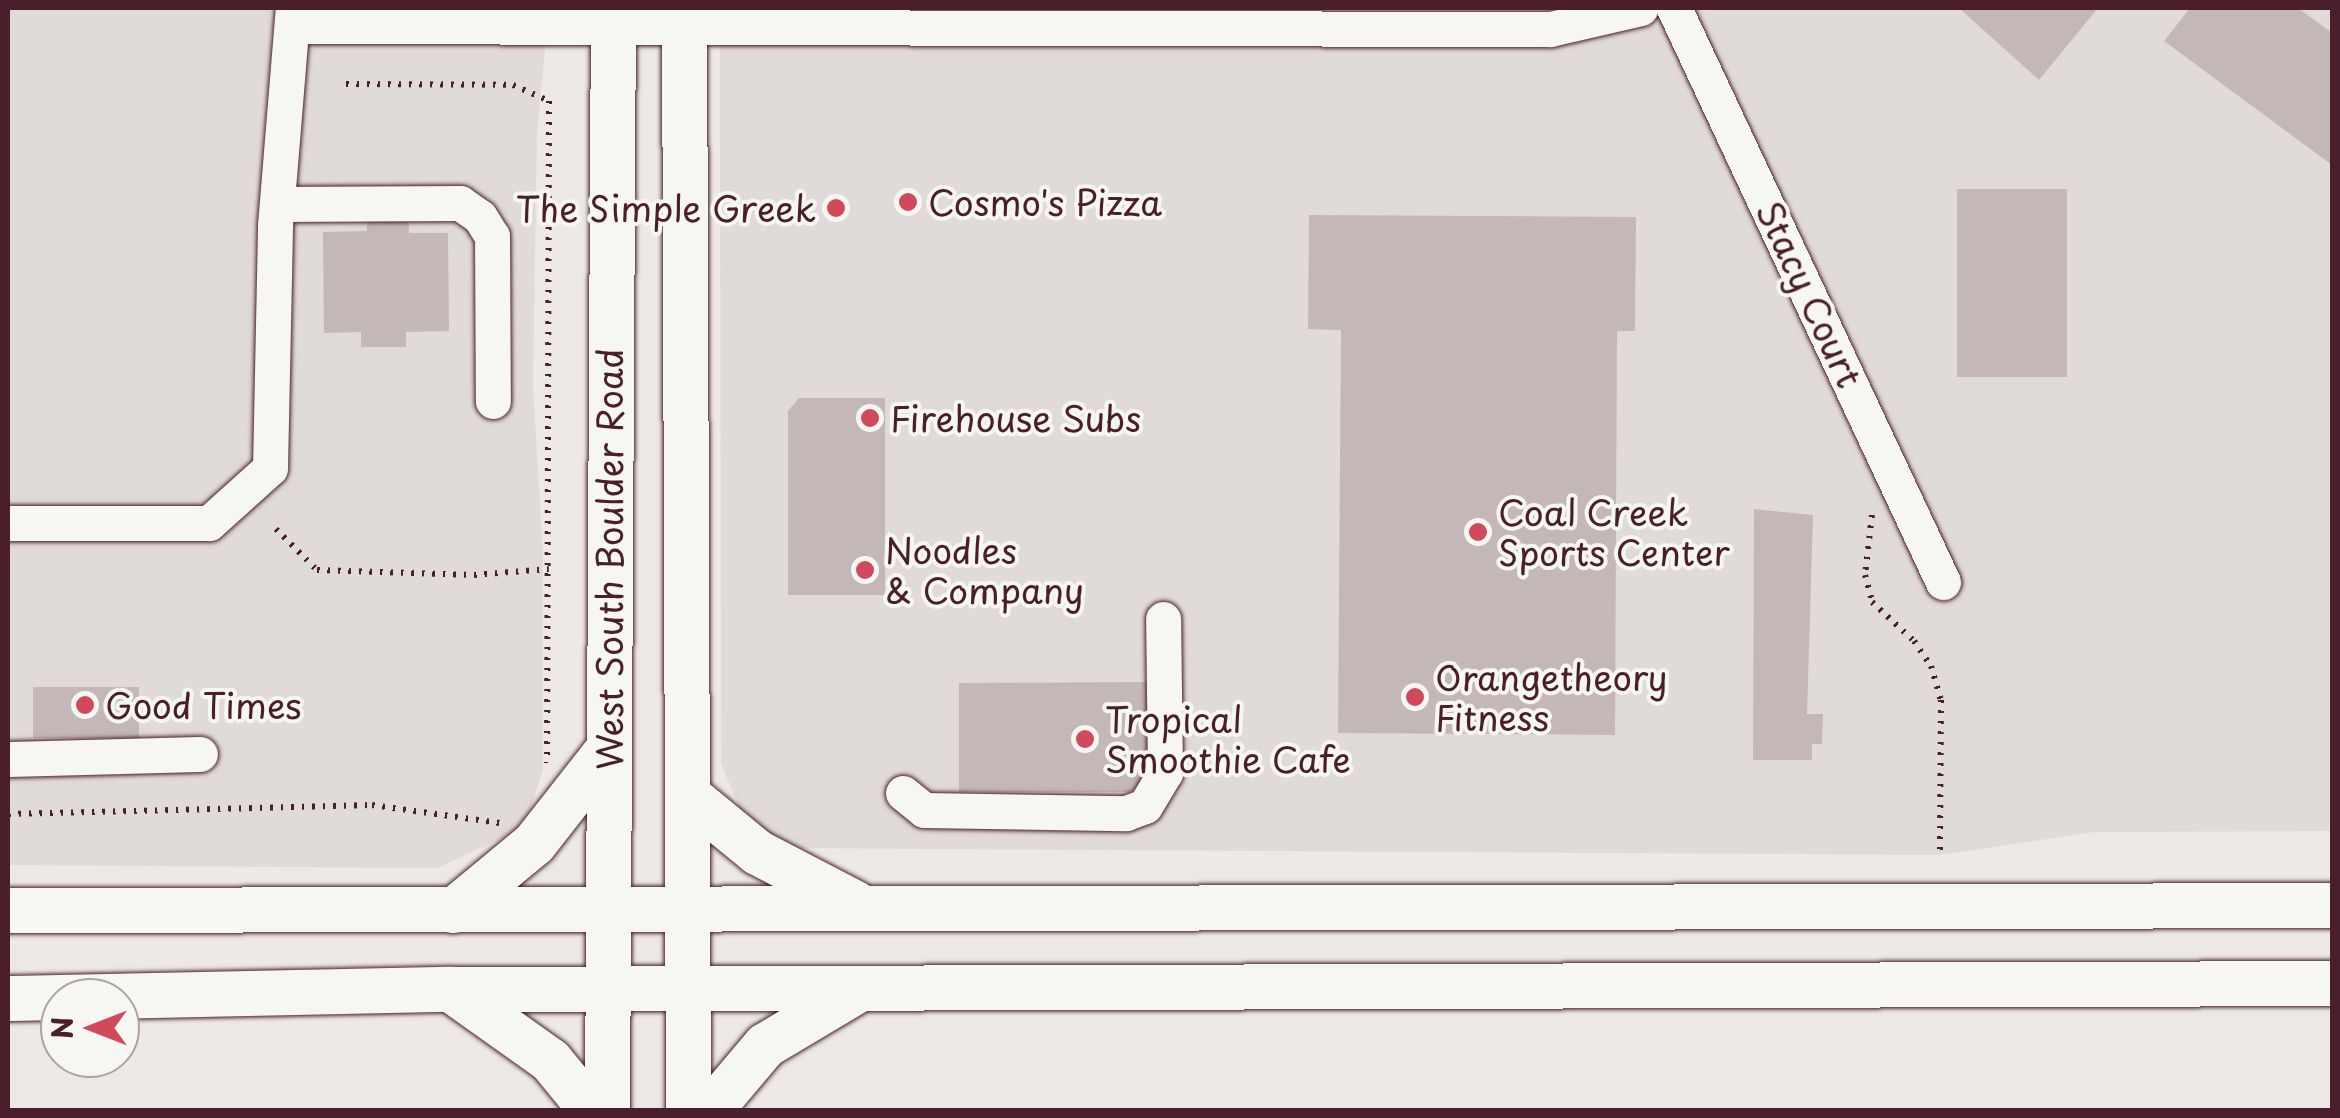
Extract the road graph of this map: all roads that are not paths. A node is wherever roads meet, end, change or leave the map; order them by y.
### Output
1 (1641, 8) edge
2 (1674, 8) edge
3 (293, 17) edge
4 (684, 17) edge
5 (613, 18) edge
6 (277, 204) junction
7 (493, 401) dead end
8 (8, 523) edge
9 (1944, 582) dead end
10 (1163, 619) dead end
11 (606, 750) junction
12 (200, 754) dead end
13 (8, 759) edge
14 (903, 794) dead end
15 (690, 797) junction
16 (2332, 904) edge
17 (689, 908) junction
18 (866, 908) junction
19 (606, 909) junction
20 (8, 910) edge
21 (453, 910) junction
22 (2332, 983) edge
23 (450, 989) junction
24 (607, 991) junction
25 (689, 991) junction
26 (854, 992) junction
27 (8, 998) edge
28 (591, 1110) edge
29 (607, 1110) edge
30 (688, 1110) edge
31 (710, 1110) edge

1 - 4 street
2 - 9 street, Stacy Court
3 - 5 street
3 - 6 street
4 - 5 street
4 - 15 main road
5 - 11 main road, West South Boulder Road
6 - 7 street
6 - 8 street
10 - 14 street
11 - 19 main road, West South Boulder Road
11 - 21 main road
12 - 13 street
15 - 17 main road
15 - 18 main road
16 - 18 main road
17 - 18 main road
17 - 19 main road
17 - 25 main road
19 - 21 main road
19 - 24 main road, West South Boulder Road
20 - 21 main road
22 - 26 main road
23 - 24 main road
23 - 27 main road
23 - 28 main road
24 - 25 main road
24 - 29 main road, West South Boulder Road
25 - 26 main road
25 - 30 main road
26 - 31 main road

